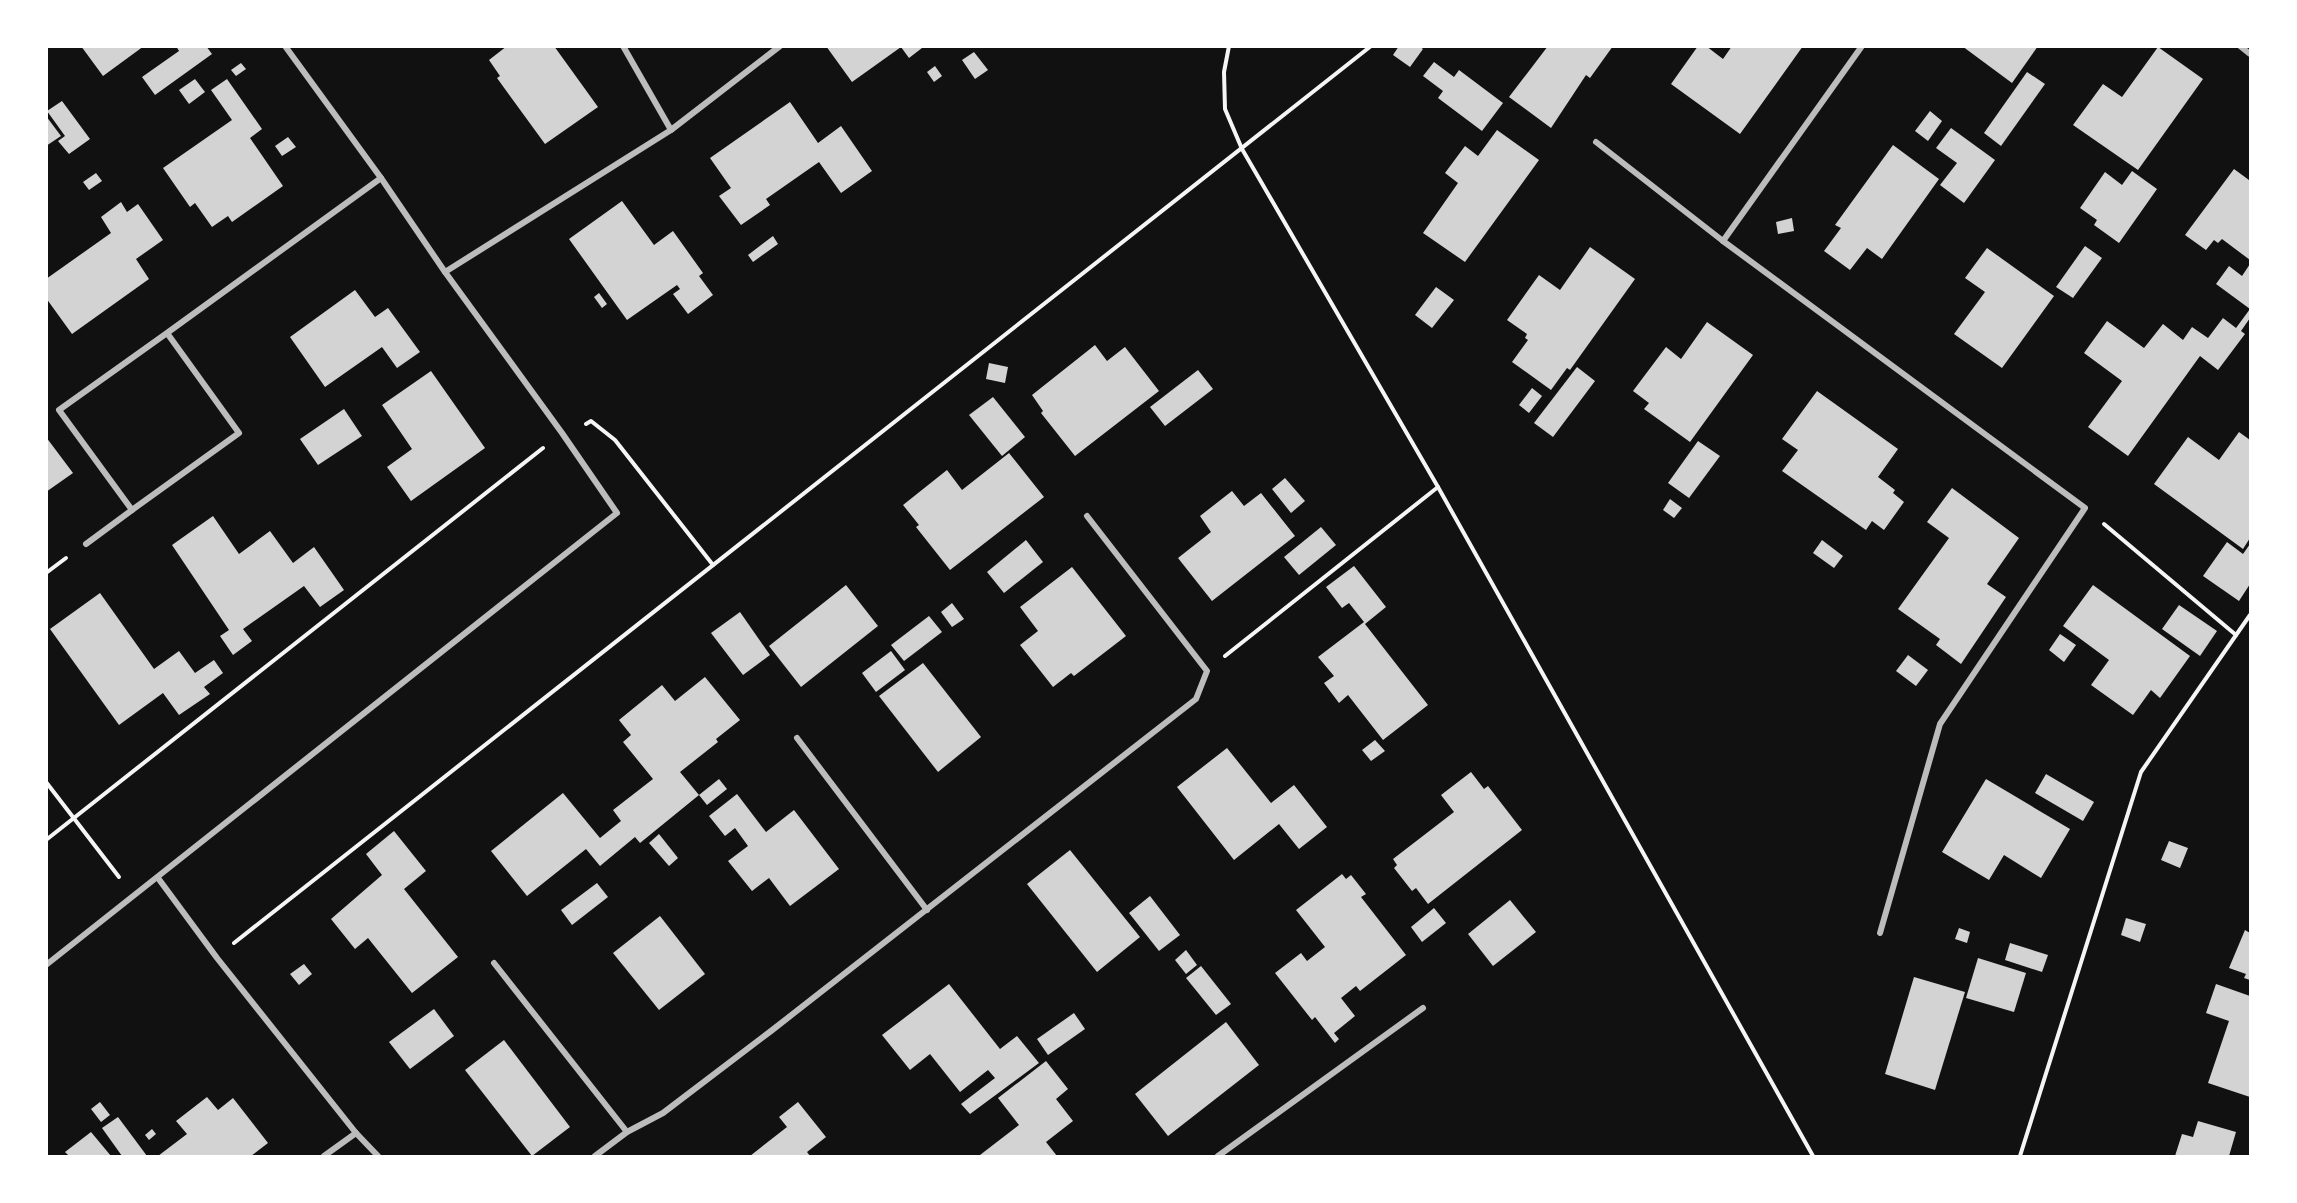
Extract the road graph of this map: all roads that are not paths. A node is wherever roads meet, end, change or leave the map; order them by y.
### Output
1 (285, 46) edge
2 (623, 46) edge
3 (780, 46) edge
4 (1862, 46) edge
5 (2240, 46) edge
6 (2250, 54) edge
7 (671, 130) junction
8 (1596, 142) dead end
9 (381, 178) junction
10 (1723, 241) junction
11 (445, 272) junction
12 (166, 333) junction
13 (132, 510) junction
14 (1087, 516) dead end
15 (86, 544) dead end
16 (797, 738) dead end
17 (158, 878) junction
18 (927, 910) junction
19 (1880, 933) dead end
20 (494, 963) dead end
21 (46, 965) edge
22 (1423, 1008) dead end
23 (627, 1131) junction
24 (356, 1132) junction
25 (324, 1156) edge
26 (378, 1156) edge
27 (595, 1156) edge
28 (1218, 1156) edge

1 - 9 street
2 - 7 street
3 - 7 street
4 - 10 street
5 - 6 street
7 - 11 street
8 - 10 street
9 - 11 street
9 - 12 street
10 - 19 street
11 - 17 street
12 - 13 street
12 - 13 street
13 - 15 street
14 - 18 street
16 - 18 street
17 - 21 street
17 - 24 street
18 - 23 street
20 - 23 street
22 - 28 street
23 - 27 street
24 - 25 street
24 - 26 street

